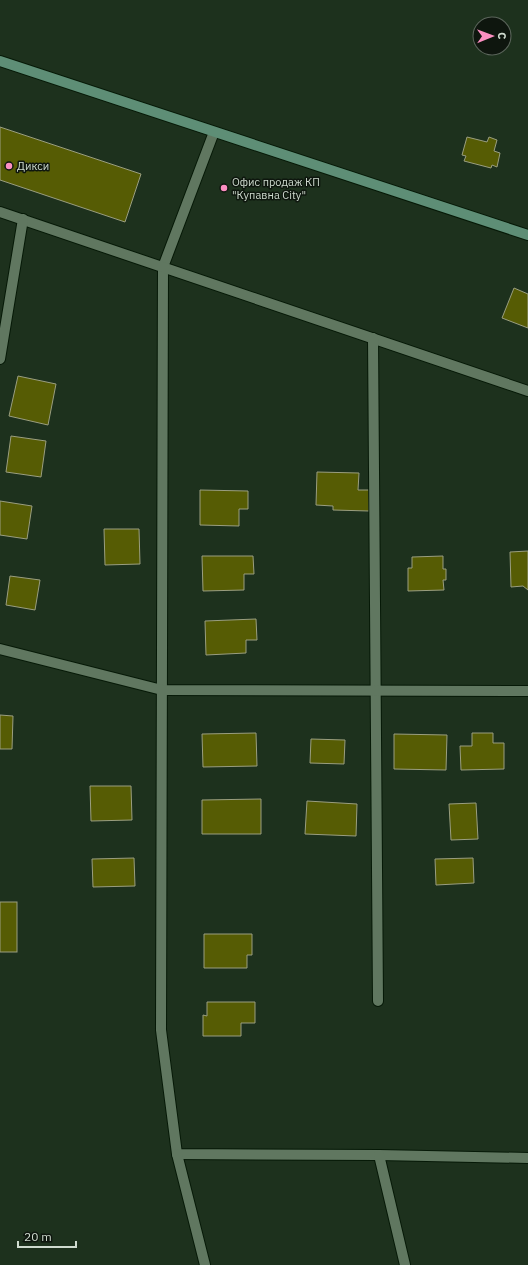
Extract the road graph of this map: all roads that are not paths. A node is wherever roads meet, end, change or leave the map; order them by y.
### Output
1 (0, 61) edge
2 (214, 132) junction
3 (0, 212) edge
4 (23, 220) junction
5 (528, 235) edge
6 (164, 267) junction
7 (373, 338) junction
8 (0, 359) edge
9 (528, 391) edge
10 (0, 649) edge
11 (162, 690) junction
12 (375, 691) junction
13 (528, 691) edge
14 (378, 1001) dead end
15 (177, 1154) junction
16 (379, 1155) junction
17 (528, 1158) edge
18 (205, 1265) edge
19 (405, 1265) edge

1 - 2 street
2 - 5 street
2 - 6 street
3 - 4 street
4 - 6 street
4 - 8 street
6 - 7 street
6 - 11 street
7 - 9 street
7 - 12 street
10 - 11 street
11 - 12 street
11 - 15 street
12 - 13 street
12 - 14 street
15 - 16 street
15 - 18 street
16 - 17 street
16 - 19 street

